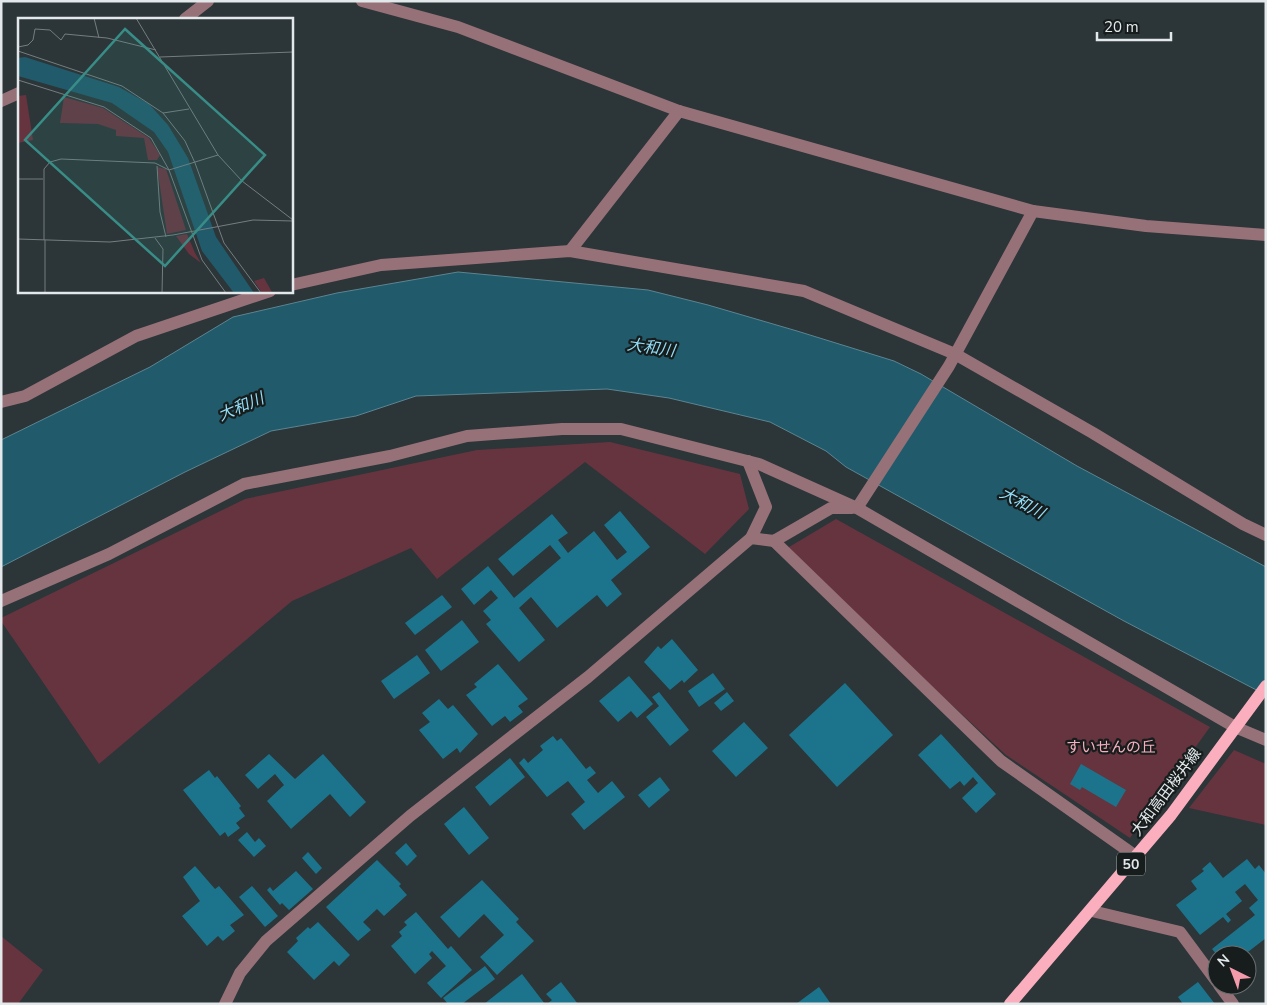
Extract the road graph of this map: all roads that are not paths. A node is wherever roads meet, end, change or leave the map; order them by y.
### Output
1 (208, 1) edge
2 (362, 1) edge
3 (186, 18) edge
4 (18, 93) edge
5 (1, 101) edge
6 (679, 111) junction
7 (1033, 211) junction
8 (1266, 235) edge
9 (570, 251) junction
10 (292, 285) edge
11 (267, 292) edge
12 (952, 360) junction
13 (1, 402) edge
14 (748, 461) junction
15 (860, 504) junction
16 (1266, 535) edge
17 (751, 538) junction
18 (774, 541) junction
19 (1, 601) edge
20 (1266, 686) edge
21 (1235, 727) junction
22 (1266, 740) edge
23 (1137, 857) junction
24 (1092, 911) junction
25 (1207, 969) edge
26 (225, 1004) edge
27 (1010, 1004) edge

1 - 3 street
2 - 6 street
4 - 5 street
6 - 7 street
6 - 9 street
7 - 8 street
7 - 12 street
9 - 10 street
9 - 12 street
11 - 13 street
12 - 15 street
12 - 16 street
14 - 15 street
14 - 17 street
14 - 19 street
15 - 18 street
15 - 21 street
17 - 18 street
17 - 26 street
18 - 23 street
20 - 21 main road, 大和高田桜井線 / 50
21 - 22 street
21 - 23 main road, 大和高田桜井線 / 50
23 - 24 main road, 大和高田桜井線 / 50
24 - 25 street
24 - 27 main road, 大和高田桜井線 / 50

